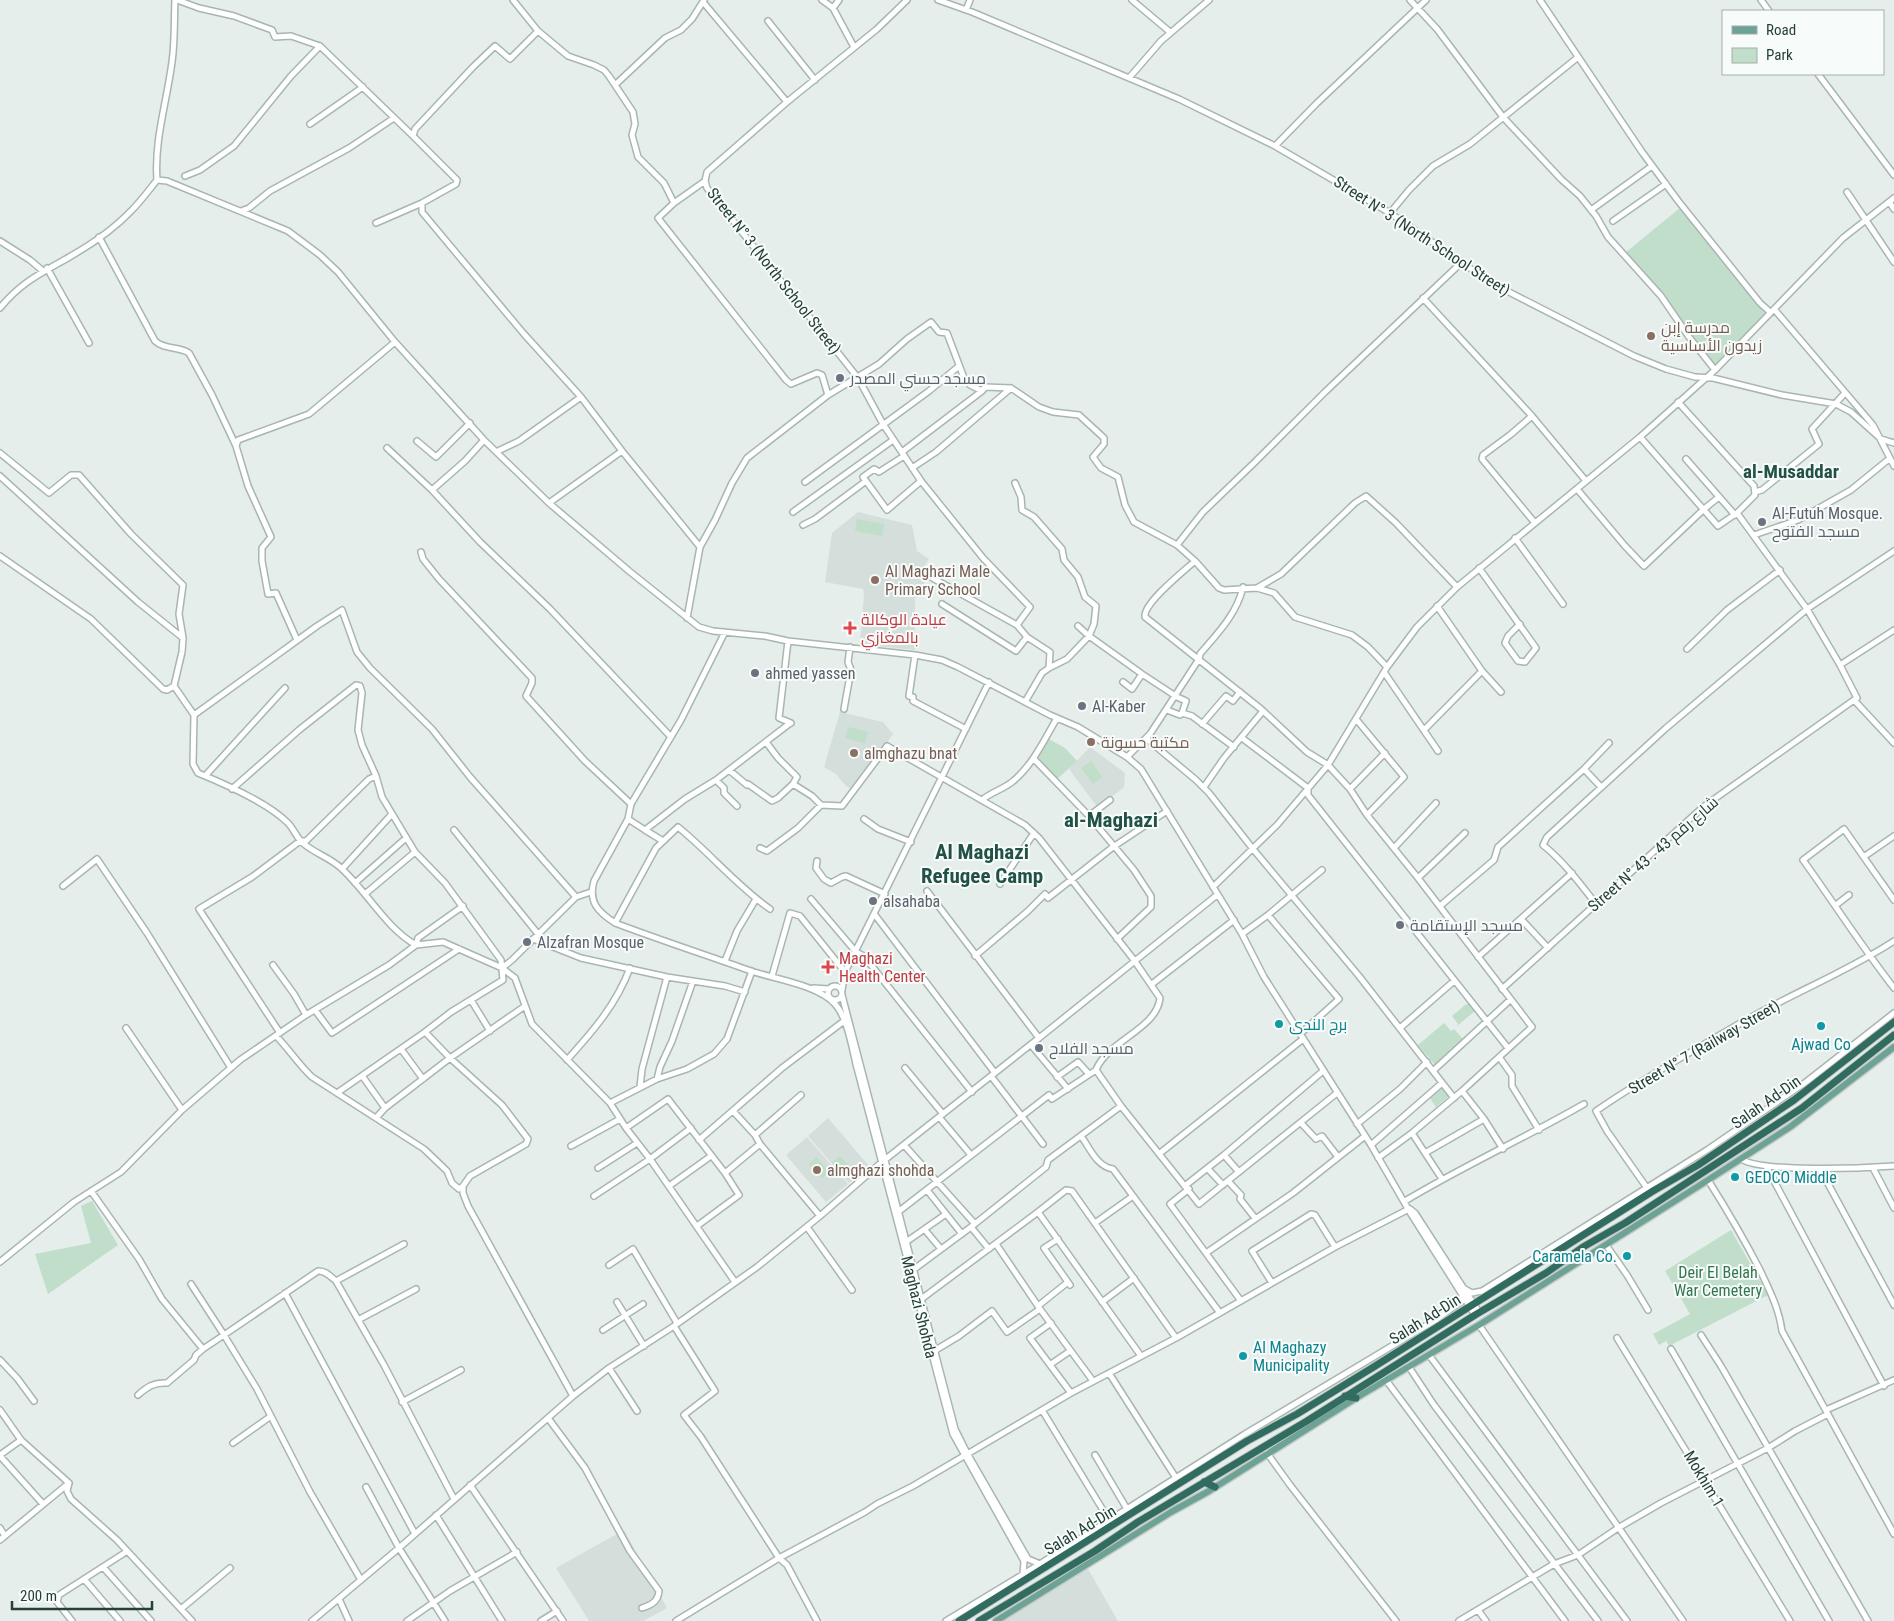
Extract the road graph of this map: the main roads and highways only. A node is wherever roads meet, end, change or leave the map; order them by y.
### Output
1 (1894, 1022) edge
2 (1894, 1035) edge
3 (1894, 1047) edge
4 (1702, 1162) junction
5 (1707, 1170) junction
6 (1345, 1396) junction
7 (1356, 1398) junction
8 (1204, 1482) junction
9 (1215, 1487) junction
10 (1135, 1512) junction
11 (1138, 1522) junction
12 (1041, 1566) junction
13 (1048, 1578) junction
14 (959, 1621) edge
15 (979, 1621) edge
16 (996, 1621) edge

1 - 4 highway, Salah Ad-Din
2 - 5 highway, Salah Ad-Din
3 - 7 main road
4 - 5 highway
4 - 10 highway, Salah Ad-Din
5 - 6 highway, Salah Ad-Din
6 - 7 highway
6 - 8 highway, Salah Ad-Din
7 - 9 main road
8 - 9 highway
8 - 11 highway, Salah Ad-Din
9 - 16 main road
10 - 11 highway
10 - 12 highway, Salah Ad-Din
11 - 13 highway, Salah Ad-Din
12 - 13 highway
12 - 14 highway, Salah Ad-Din
13 - 15 highway, Salah Ad-Din

